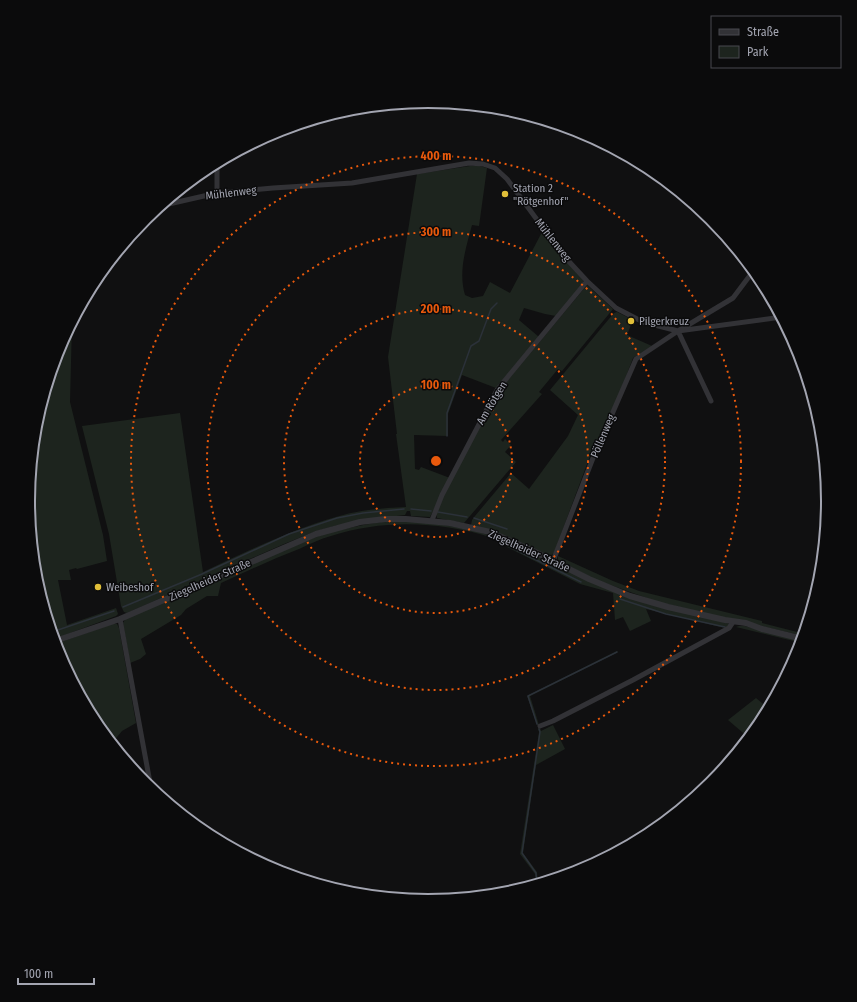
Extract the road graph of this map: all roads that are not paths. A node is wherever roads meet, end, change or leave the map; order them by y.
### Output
1 (217, 170) edge
2 (217, 193) junction
3 (171, 204) edge
4 (751, 274) edge
5 (587, 281) junction
6 (776, 318) edge
7 (678, 331) junction
8 (711, 401) dead end
9 (432, 520) junction
10 (553, 561) junction
11 (120, 619) junction
12 (733, 622) junction
13 (797, 637) edge
14 (60, 639) edge
15 (540, 726) dead end
16 (149, 778) edge

1 - 2 street
2 - 3 street, Mühlenweg
2 - 5 street, Mühlenweg
4 - 7 street, Pöllenweg
5 - 7 street, Mühlenweg
5 - 9 street, Am Rötgen
6 - 7 street, Mühlenweg
7 - 8 street
7 - 10 street, Pöllenweg
9 - 10 street, Ziegelheider Straße
9 - 11 street, Ziegelheider Straße
10 - 12 street, Ziegelheider Straße
11 - 14 street, Ziegelheider Straße
11 - 16 street
12 - 13 street, Ziegelheider Straße
12 - 15 street

